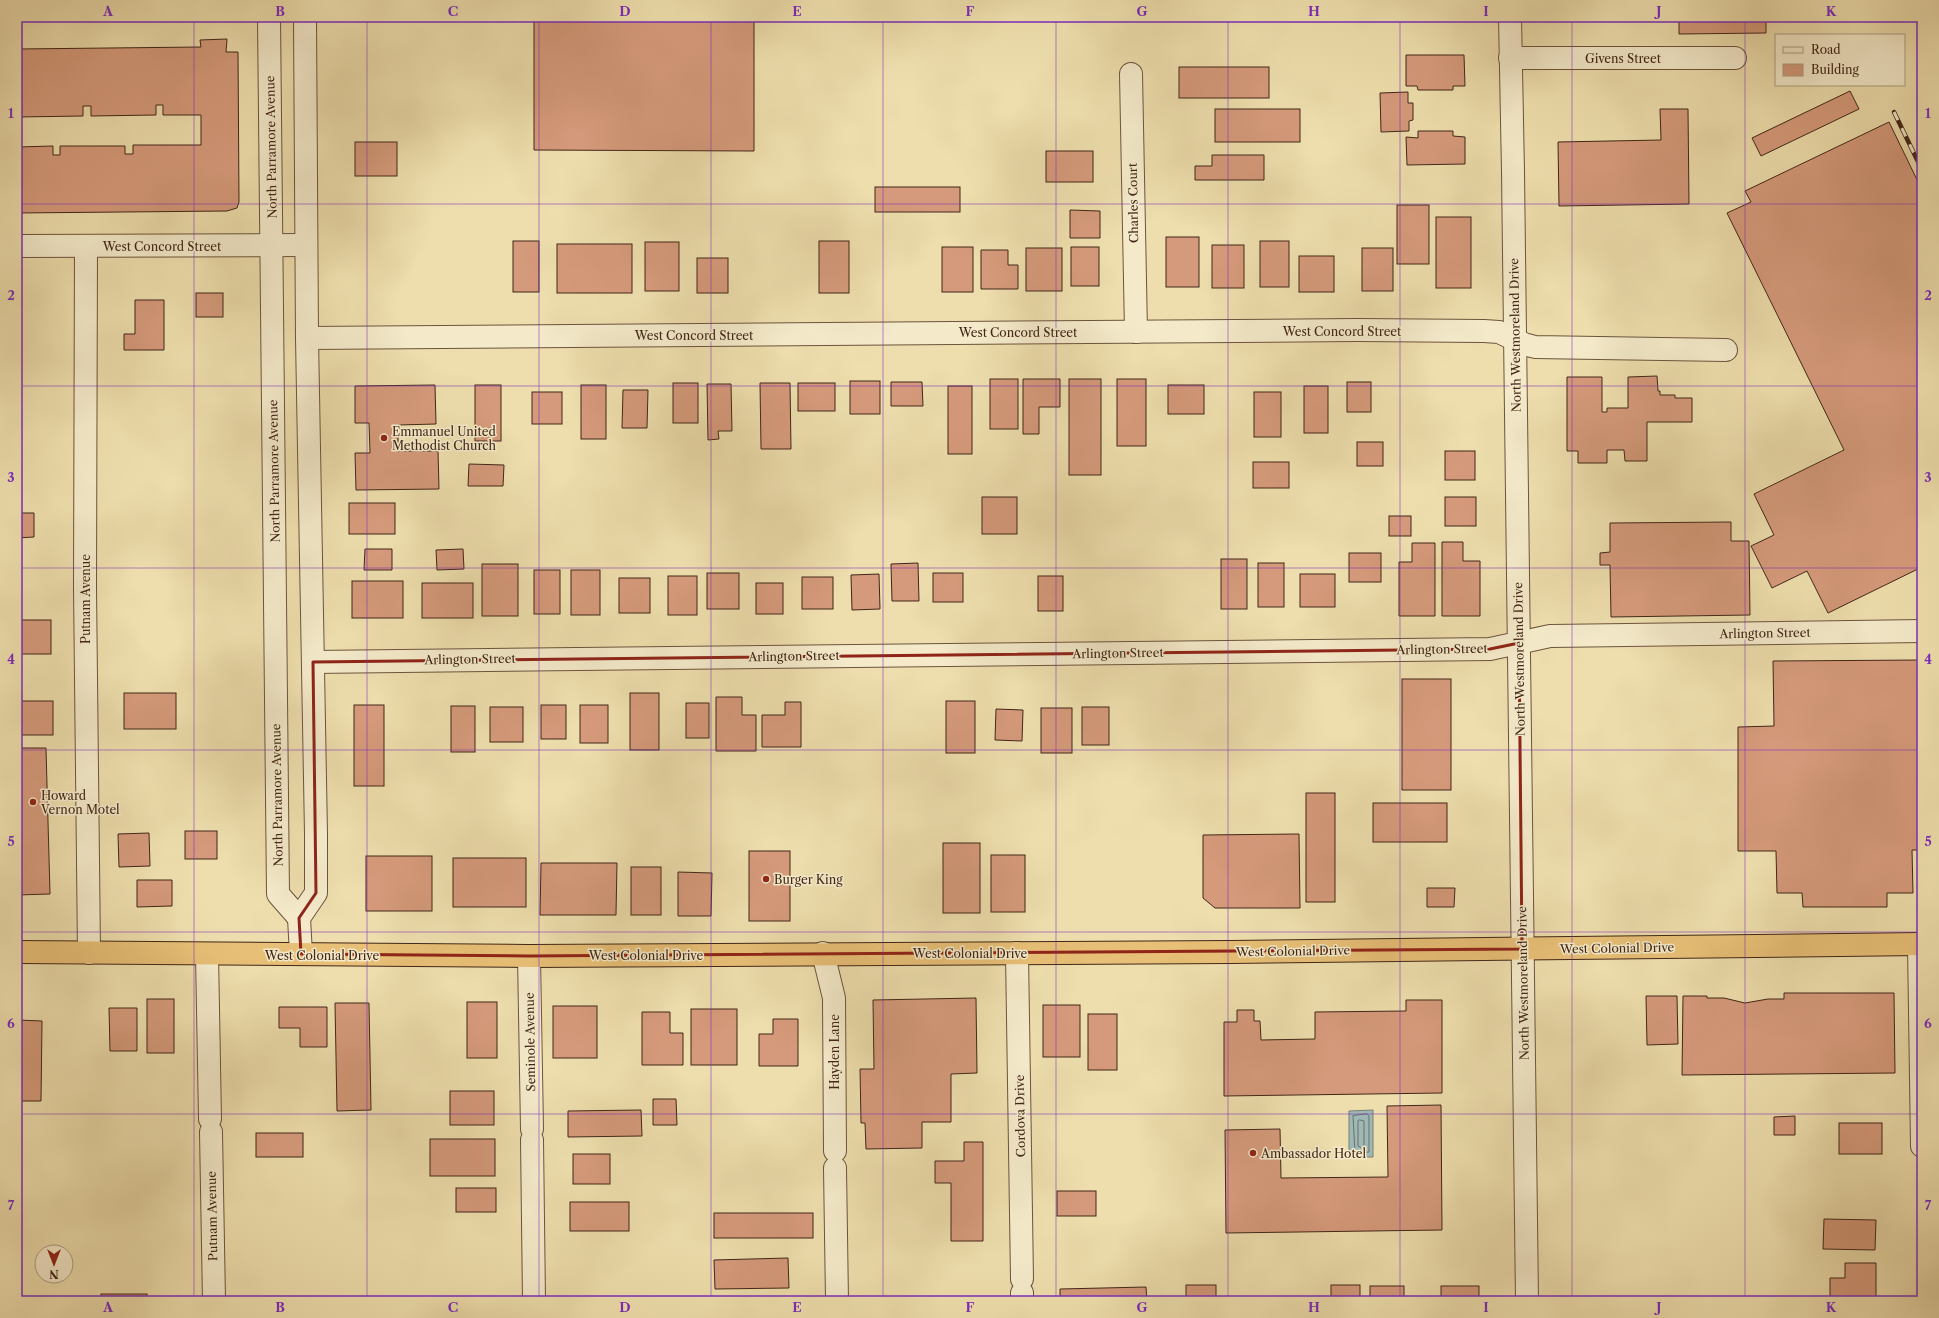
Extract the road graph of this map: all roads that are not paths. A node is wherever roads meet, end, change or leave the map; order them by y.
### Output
1 (269, 17) edge
2 (305, 17) edge
3 (1510, 17) edge
4 (1510, 58) junction
5 (1735, 58) dead end
6 (1131, 74) dead end
7 (17, 246) edge
8 (86, 246) junction
9 (271, 246) junction
10 (306, 246) junction
11 (1136, 332) junction
12 (307, 338) junction
13 (1514, 339) junction
14 (1726, 350) dead end
15 (1922, 631) edge
16 (1519, 643) junction
17 (313, 662) junction
18 (299, 918) junction
19 (1920, 944) edge
20 (1522, 949) junction
21 (17, 952) edge
22 (89, 953) junction
23 (823, 953) junction
24 (1018, 953) junction
25 (207, 954) junction
26 (301, 954) junction
27 (529, 956) junction
28 (1922, 1146) edge
29 (1022, 1291) edge
30 (214, 1301) edge
31 (534, 1301) edge
32 (837, 1301) edge
33 (1527, 1301) edge

1 - 9 street, North Parramore Avenue
2 - 10 street
3 - 4 street, North Westmoreland Drive
4 - 5 street, Givens Street
4 - 13 street, North Westmoreland Drive
6 - 11 street, Charles Court
7 - 8 street, West Concord Street
8 - 9 street, West Concord Street
8 - 22 street, Putnam Avenue
9 - 10 street, West Concord Street
9 - 18 street, North Parramore Avenue
10 - 12 street
11 - 12 street, West Concord Street
11 - 13 street, West Concord Street
12 - 17 street
13 - 14 street, West Concord Street
13 - 16 street, North Westmoreland Drive
15 - 16 street, Arlington Street
16 - 17 street, Arlington Street
16 - 20 street, North Westmoreland Drive
17 - 18 street
18 - 26 street
19 - 20 highway, West Colonial Drive
19 - 28 street
20 - 24 highway, West Colonial Drive
20 - 33 street, North Westmoreland Drive
21 - 22 highway, West Colonial Drive
22 - 25 highway, West Colonial Drive
23 - 24 highway, West Colonial Drive
23 - 27 highway, West Colonial Drive
23 - 32 street, Hayden Lane
24 - 29 street, Cordova Drive
25 - 26 highway, West Colonial Drive
25 - 30 street, Putnam Avenue
26 - 27 highway, West Colonial Drive
27 - 31 street, Seminole Avenue

